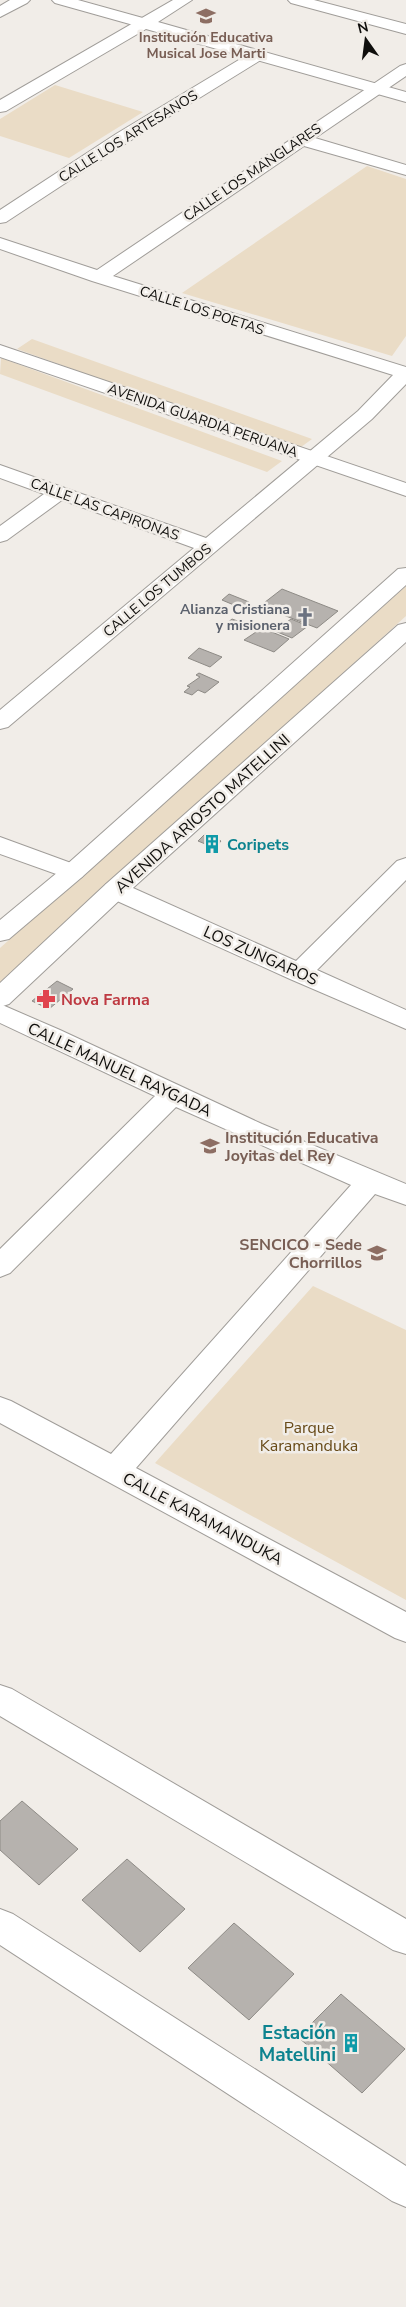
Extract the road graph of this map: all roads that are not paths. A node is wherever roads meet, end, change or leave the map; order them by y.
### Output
1 (22, 0) edge
2 (60, 0) edge
3 (184, 0) edge
4 (296, 0) edge
5 (0, 12) edge
6 (144, 23) junction
7 (406, 29) edge
8 (258, 55) junction
9 (406, 68) edge
10 (378, 89) junction
11 (406, 97) edge
12 (0, 107) edge
13 (300, 139) junction
14 (406, 170) edge
15 (0, 218) edge
16 (0, 243) edge
17 (99, 277) junction
18 (0, 351) edge
19 (406, 373) edge
20 (313, 457) junction
21 (0, 471) edge
22 (406, 490) edge
23 (59, 493) junction
24 (0, 536) edge
25 (210, 546) junction
26 (406, 574) edge
27 (406, 630) edge
28 (0, 722) edge
29 (0, 845) edge
30 (406, 866) edge
31 (73, 872) junction
32 (115, 890) junction
33 (0, 933) edge
34 (299, 973) junction
35 (0, 998) edge
36 (0, 1013) edge
37 (406, 1020) edge
38 (173, 1094) junction
39 (370, 1182) junction
40 (406, 1195) edge
41 (0, 1266) edge
42 (0, 1409) edge
43 (115, 1471) junction
44 (406, 1628) edge
45 (0, 1699) edge
46 (0, 1925) edge
47 (406, 1938) edge
48 (406, 2188) edge

1 - 5 street
2 - 6 street
3 - 6 street
4 - 7 street
6 - 8 street
6 - 12 street
8 - 10 street
8 - 15 street, CALLE LOS ARTESANOS
9 - 10 street, CALLE LOS MANGLARES
10 - 11 street
10 - 13 street, CALLE LOS MANGLARES
13 - 14 street
13 - 17 street, CALLE LOS MANGLARES
16 - 17 street, CALLE LOS POETAS
17 - 19 street, CALLE LOS POETAS
18 - 20 street, AVENIDA GUARDIA PERUANA
19 - 20 street, CALLE LOS TUMBOS
20 - 22 street, AVENIDA GUARDIA PERUANA
20 - 25 street, CALLE LOS TUMBOS
21 - 23 street, CALLE LAS CAPIRONAS
23 - 24 street
23 - 25 street, CALLE LAS CAPIRONAS
25 - 28 street, CALLE LOS TUMBOS
26 - 31 street
27 - 32 street, AVENIDA ARIOSTO MATELLINI
29 - 31 street
30 - 34 street
31 - 33 street
32 - 34 street, LOS ZUNGAROS
32 - 35 street, AVENIDA ARIOSTO MATELLINI
34 - 37 street, LOS ZUNGAROS
36 - 38 street, CALLE MANUEL RAYGADA
38 - 39 street, CALLE MANUEL RAYGADA
38 - 41 street
39 - 40 street, CALLE MANUEL RAYGADA
39 - 43 street
42 - 43 street, CALLE KARAMANDUKA
43 - 44 street, CALLE KARAMANDUKA
45 - 47 street
46 - 48 street

